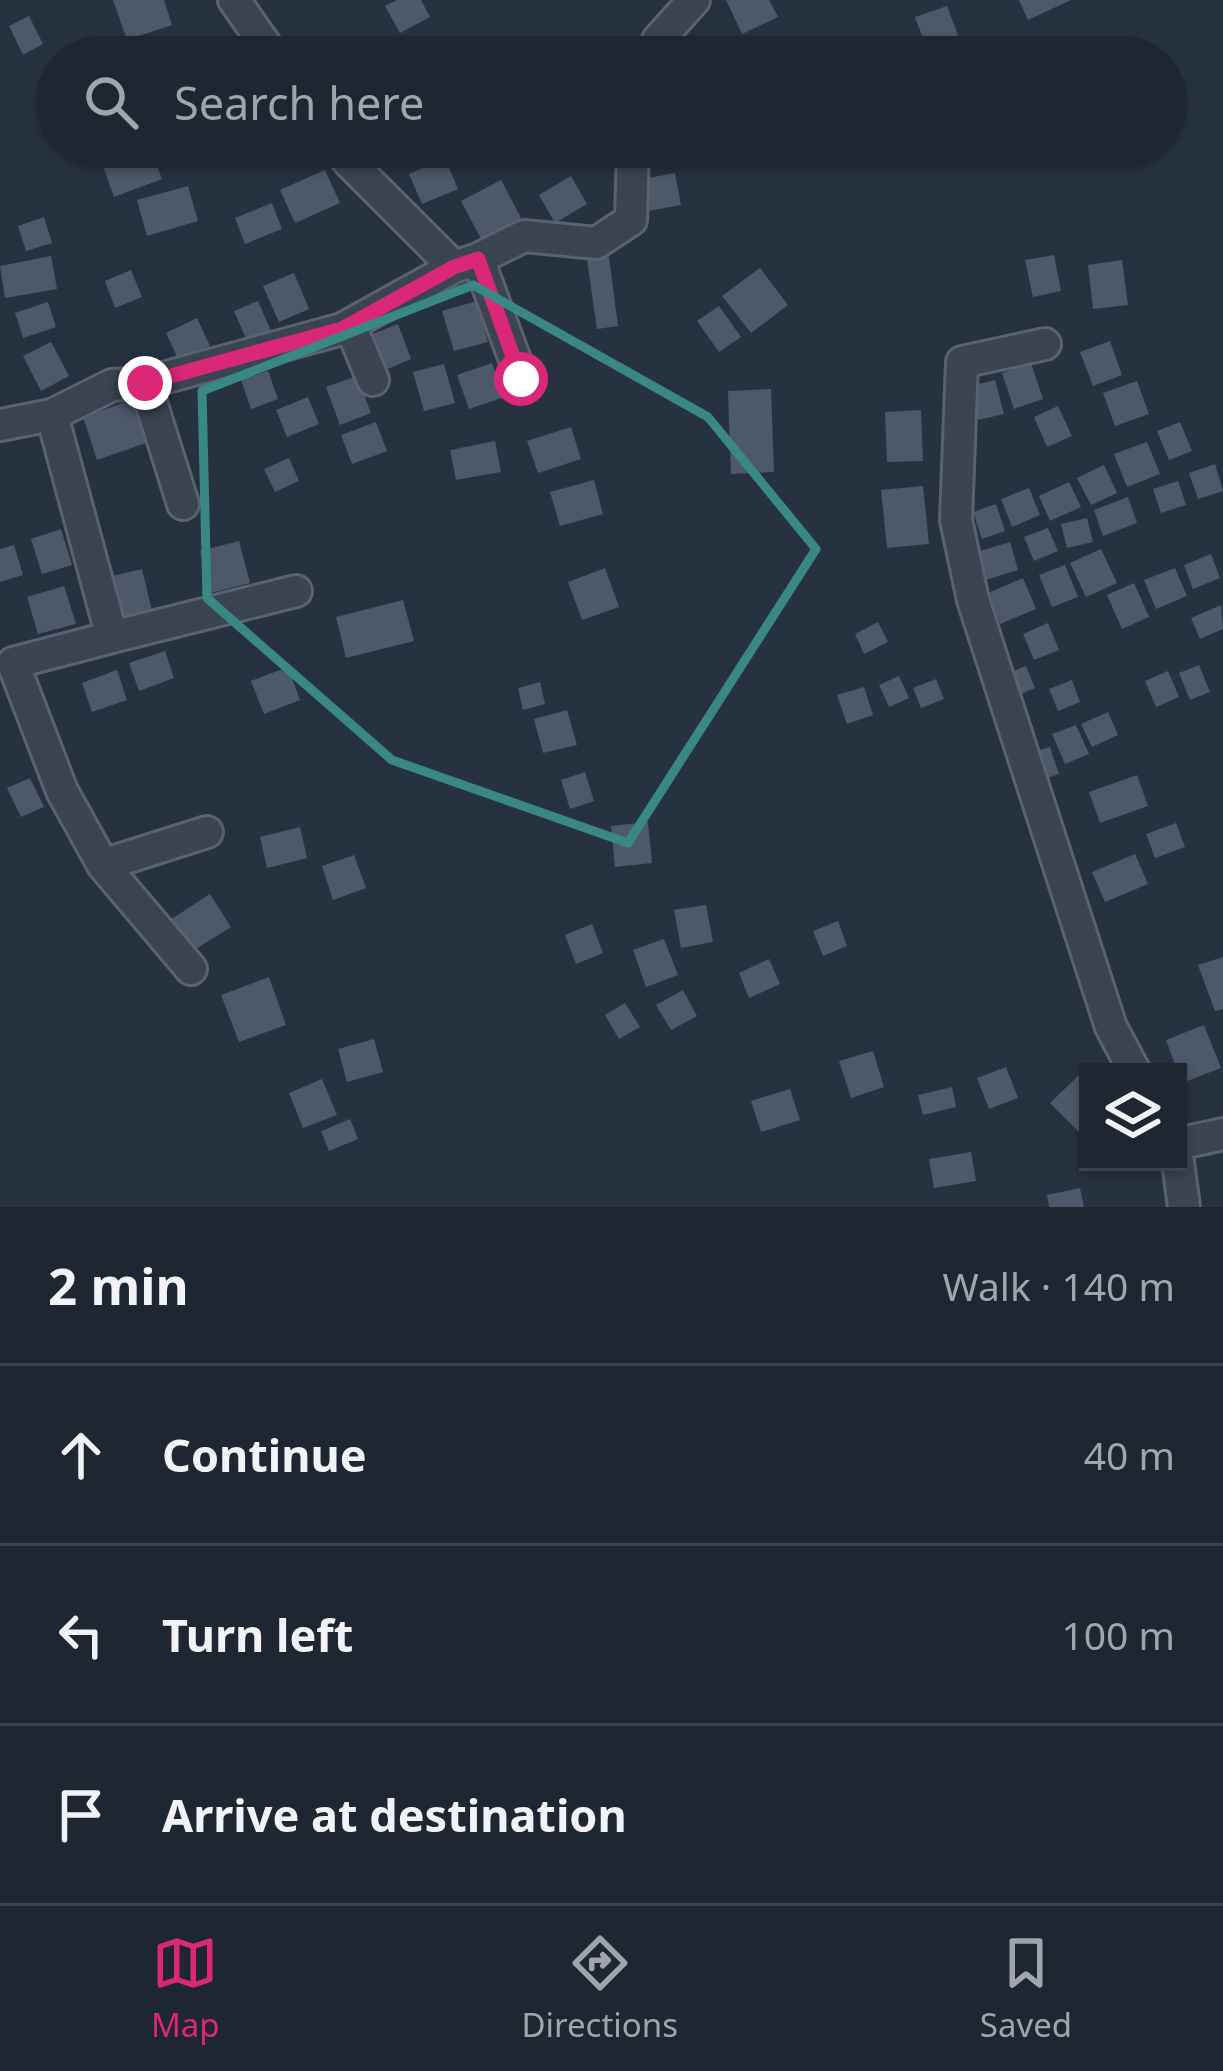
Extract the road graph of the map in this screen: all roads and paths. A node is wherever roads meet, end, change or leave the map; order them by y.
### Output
1 (234, 0) edge
2 (694, 0) edge
3 (259, 36) edge
4 (662, 36) edge
5 (355, 168) edge
6 (633, 168) edge
7 (466, 263) junction
8 (350, 326) junction
9 (1046, 344) dead end
10 (521, 379) dead end
11 (374, 380) dead end
12 (145, 383) junction
13 (52, 416) junction
14 (0, 425) edge
15 (183, 504) dead end
16 (296, 591) dead end
17 (112, 637) junction
18 (6, 661) edge
19 (207, 832) dead end
20 (103, 865) junction
21 (191, 970) dead end
22 (1131, 1063) edge
23 (1223, 1134) edge
24 (1187, 1142) edge
25 (1179, 1171) edge
26 (1184, 1207) edge

1 - 3 street
2 - 4 street
5 - 7 street
6 - 7 street
7 - 8 street
7 - 10 street
8 - 11 street
8 - 12 street
9 - 22 street
12 - 13 street
12 - 15 street
13 - 14 street
13 - 17 street
16 - 17 street
17 - 18 street
18 - 20 street
19 - 20 street
20 - 21 street
23 - 24 street
25 - 26 street

